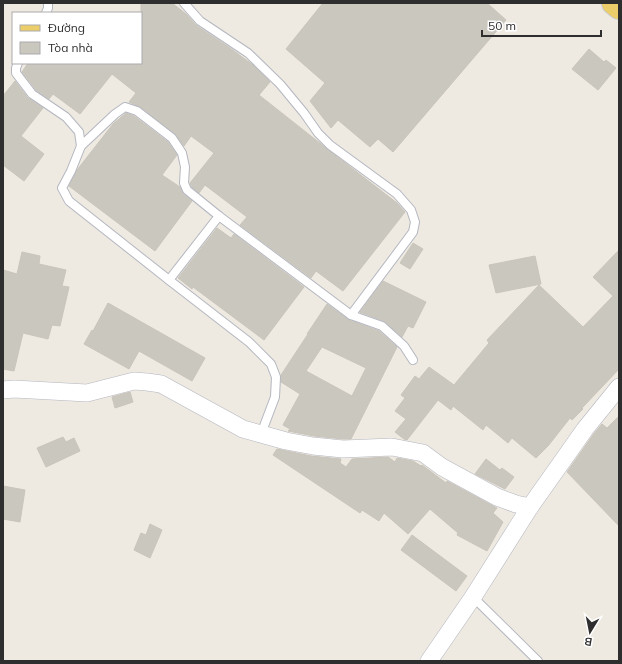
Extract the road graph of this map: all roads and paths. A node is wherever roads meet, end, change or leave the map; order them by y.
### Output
1 (184, 3) edge
2 (613, 3) edge
3 (619, 8) edge
4 (18, 64) edge
5 (81, 146) junction
6 (219, 216) junction
7 (169, 280) junction
8 (351, 315) junction
9 (413, 360) dead end
10 (619, 388) edge
11 (3, 390) edge
12 (261, 434) junction
13 (530, 507) junction
14 (473, 597) junction
15 (429, 661) edge
16 (538, 661) edge

1 - 8 lane
2 - 3 main road
4 - 5 lane
5 - 6 lane
5 - 7 lane
6 - 7 lane
6 - 8 lane
7 - 12 lane
8 - 9 lane
10 - 13 street
11 - 12 street
12 - 13 street
13 - 14 street
14 - 15 street
14 - 16 lane

